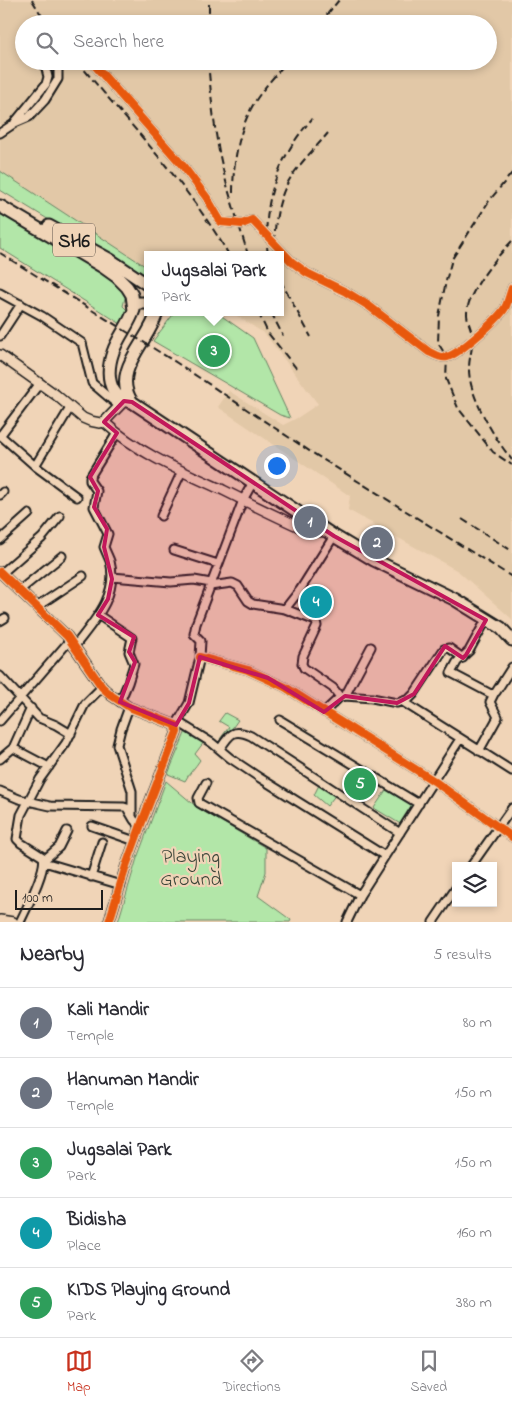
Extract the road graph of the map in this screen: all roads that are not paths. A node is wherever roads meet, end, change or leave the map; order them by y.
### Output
1 (46, 70) edge
2 (58, 70) edge
3 (99, 70) edge
4 (15, 123) junction
5 (0, 133) edge
6 (0, 197) edge
7 (0, 206) edge
8 (282, 251) edge
9 (284, 254) edge
10 (144, 282) edge
11 (512, 288) edge
12 (0, 292) edge
13 (134, 302) junction
14 (144, 303) edge
15 (21, 304) junction
16 (155, 316) edge
17 (0, 336) edge
18 (0, 355) edge
19 (40, 384) junction
20 (126, 401) junction
21 (70, 408) junction
22 (104, 422) junction
23 (117, 433) junction
24 (0, 435) edge
25 (34, 466) junction
26 (182, 472) junction
27 (253, 482) junction
28 (77, 497) dead end
29 (243, 500) junction
30 (29, 514) dead end
31 (60, 516) dead end
32 (161, 516) dead end
33 (331, 534) junction
34 (0, 540) edge
35 (174, 550) dead end
36 (62, 556) dead end
37 (218, 564) junction
38 (1, 572) edge
39 (83, 576) dead end
40 (112, 577) junction
41 (210, 585) junction
42 (20, 590) junction
43 (38, 606) junction
44 (285, 609) junction
45 (98, 616) junction
46 (486, 620) junction
47 (512, 640) edge
48 (72, 643) junction
49 (371, 647) dead end
50 (200, 657) junction
51 (462, 658) junction
52 (512, 667) edge
53 (0, 676) edge
54 (102, 687) junction
55 (494, 694) junction
56 (342, 696) junction
57 (20, 697) junction
58 (120, 702) junction
59 (403, 702) junction
60 (129, 707) junction
61 (31, 708) junction
62 (324, 712) junction
63 (280, 720) dead end
64 (0, 721) edge
65 (177, 724) junction
66 (71, 734) junction
67 (460, 739) junction
68 (13, 748) junction
69 (220, 749) junction
70 (479, 751) junction
71 (0, 759) edge
72 (49, 767) junction
73 (512, 771) edge
74 (434, 781) junction
75 (206, 783) dead end
76 (0, 791) edge
77 (28, 802) junction
78 (418, 804) junction
79 (512, 808) edge
80 (131, 816) junction
81 (92, 826) dead end
82 (140, 826) junction
83 (499, 828) junction
84 (67, 831) dead end
85 (400, 832) junction
86 (512, 837) edge
87 (135, 841) junction
88 (102, 842) dead end
89 (385, 856) junction
90 (44, 861) junction
91 (475, 862) edge
92 (91, 877) junction
93 (120, 885) junction
94 (452, 894) edge
95 (360, 895) junction
96 (0, 920) edge
97 (13, 922) edge
98 (20, 922) edge
99 (109, 922) edge
100 (347, 922) edge
101 (433, 922) edge

1 - 4 street
2 - 4 street
3 - 8 street
4 - 5 street
6 - 10 main road, SH6
7 - 13 main road, SH6
9 - 11 street
12 - 15 street
13 - 14 main road
13 - 20 main road
15 - 17 street
15 - 20 street
16 - 20 main road
18 - 19 street
19 - 21 street
19 - 24 street
20 - 22 street
20 - 27 main road
21 - 22 street
21 - 25 street
22 - 23 street
23 - 26 street
23 - 40 street
24 - 25 street
25 - 28 street
26 - 29 street
26 - 32 street
27 - 29 street
27 - 33 main road
29 - 33 street
29 - 37 street
30 - 34 street
31 - 38 street
33 - 44 street
33 - 46 main road
35 - 37 street
36 - 42 street
37 - 41 street
38 - 42 street
39 - 43 street
40 - 41 street
40 - 45 street
41 - 44 street
41 - 50 street
42 - 43 street
43 - 48 street
44 - 56 street
45 - 48 street
45 - 58 street
46 - 47 main road
46 - 51 street
48 - 54 street
48 - 57 street
49 - 56 street
50 - 62 street
50 - 65 street
51 - 55 street
51 - 59 street
52 - 55 street
53 - 57 street
54 - 58 street
54 - 66 street
55 - 70 street
56 - 59 street
56 - 62 street
57 - 61 street
57 - 64 street
58 - 60 street
59 - 67 street
60 - 65 street
60 - 80 street
61 - 66 street
61 - 68 street
62 - 74 street
63 - 78 street
65 - 69 street
65 - 82 street
66 - 72 street
67 - 70 street
67 - 74 street
68 - 71 street
68 - 72 street
69 - 85 street
69 - 89 street
70 - 73 street
72 - 77 street
74 - 78 street
74 - 83 street
75 - 95 street
76 - 77 street
77 - 80 street
77 - 90 street
78 - 85 street
79 - 83 street
80 - 82 street
81 - 87 street
82 - 87 street
83 - 86 street
83 - 91 street
84 - 90 street
85 - 89 street
87 - 93 street
88 - 92 street
89 - 95 street
90 - 92 street
90 - 98 street
92 - 93 street
93 - 99 street
94 - 101 street
95 - 100 street
96 - 97 street

